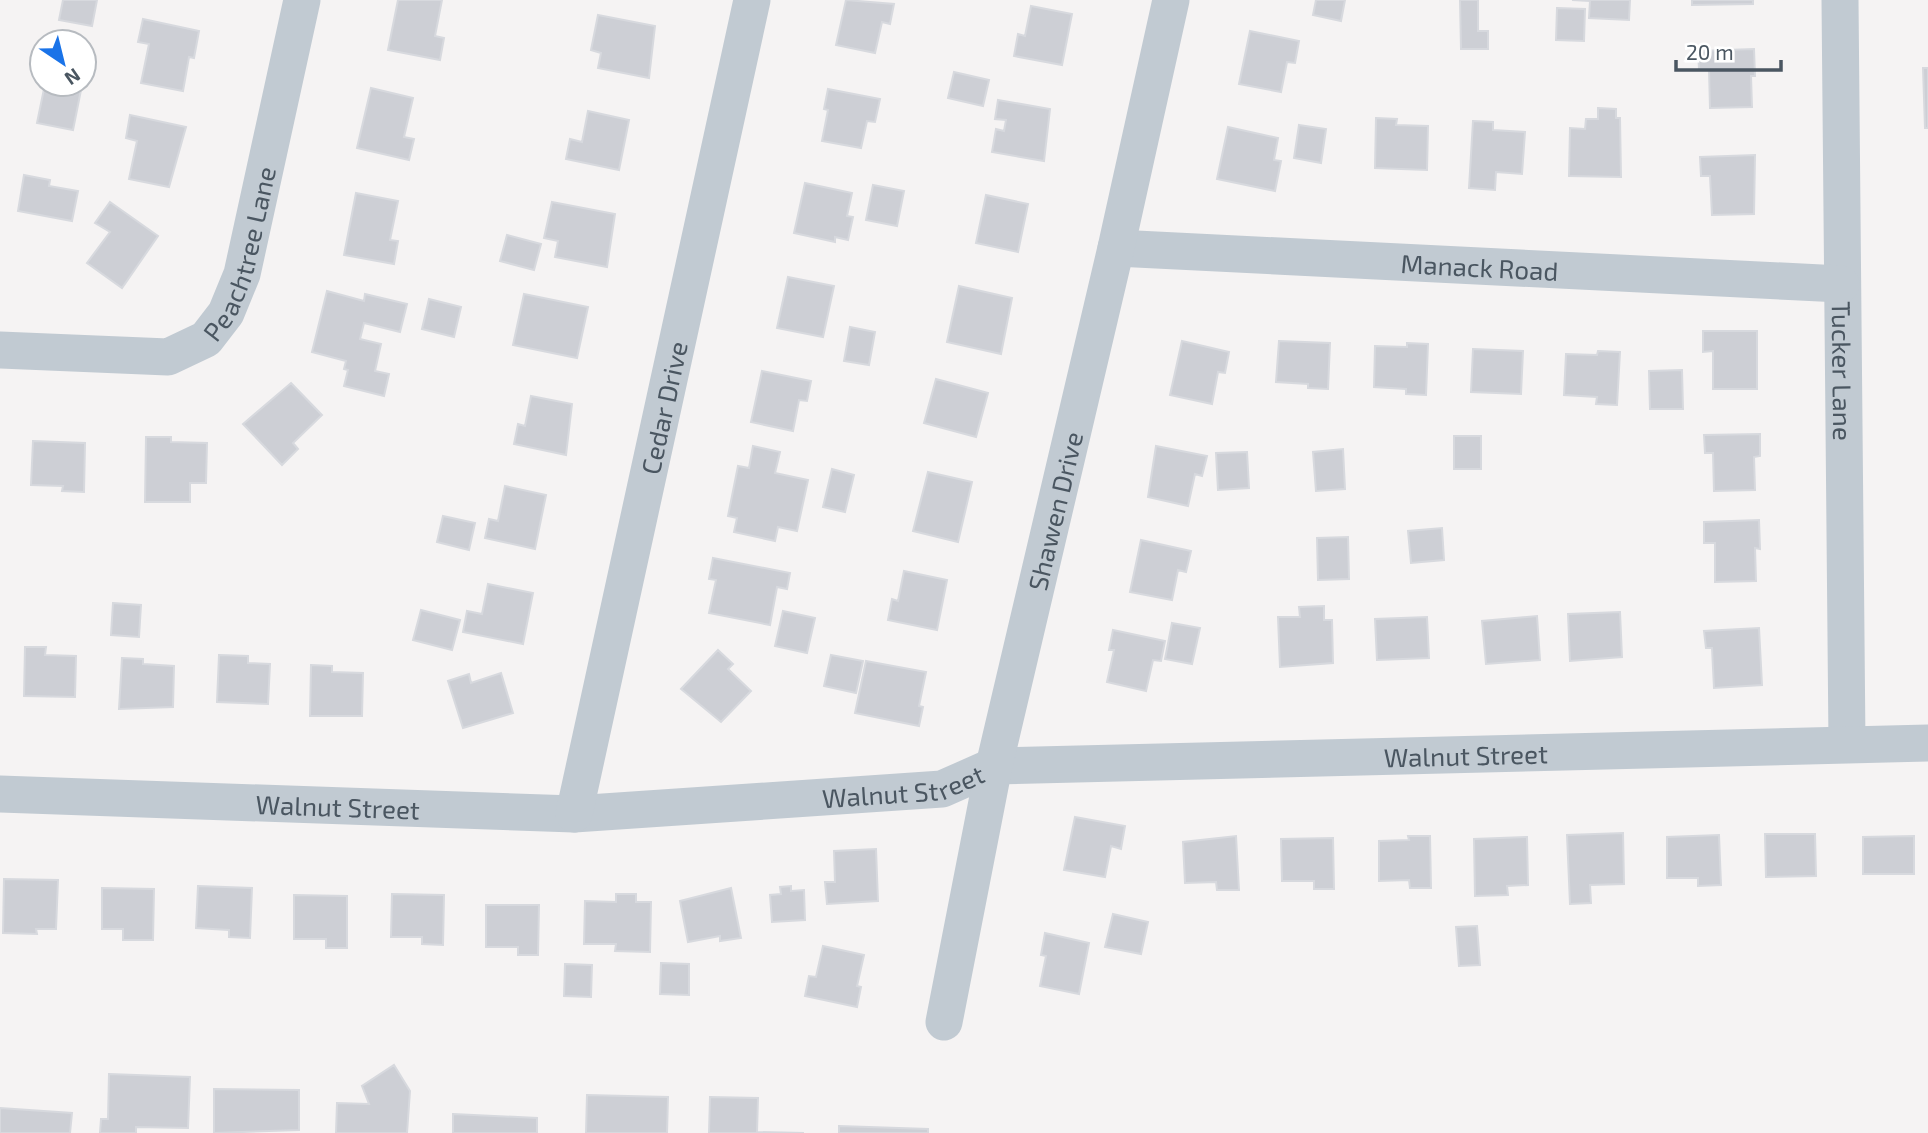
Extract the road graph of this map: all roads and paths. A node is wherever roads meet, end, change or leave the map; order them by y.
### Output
1 (302, 0) edge
2 (752, 0) edge
3 (1171, 0) edge
4 (1840, 0) edge
5 (1116, 248) junction
6 (1841, 284) junction
7 (0, 350) edge
8 (1928, 743) edge
9 (1847, 744) junction
10 (994, 766) junction
11 (0, 794) edge
12 (574, 814) junction
13 (944, 1022) dead end

1 - 7 street, Peachtree Lane
2 - 12 street, Cedar Drive
3 - 5 street, Shawen Drive
4 - 6 street, Tucker Lane
5 - 6 street, Manack Road
5 - 10 street, Shawen Drive
6 - 9 street, Tucker Lane
8 - 9 street, Walnut Street
9 - 10 street, Walnut Street
10 - 12 street, Walnut Street
10 - 13 street, Shawen Drive
11 - 12 street, Walnut Street

